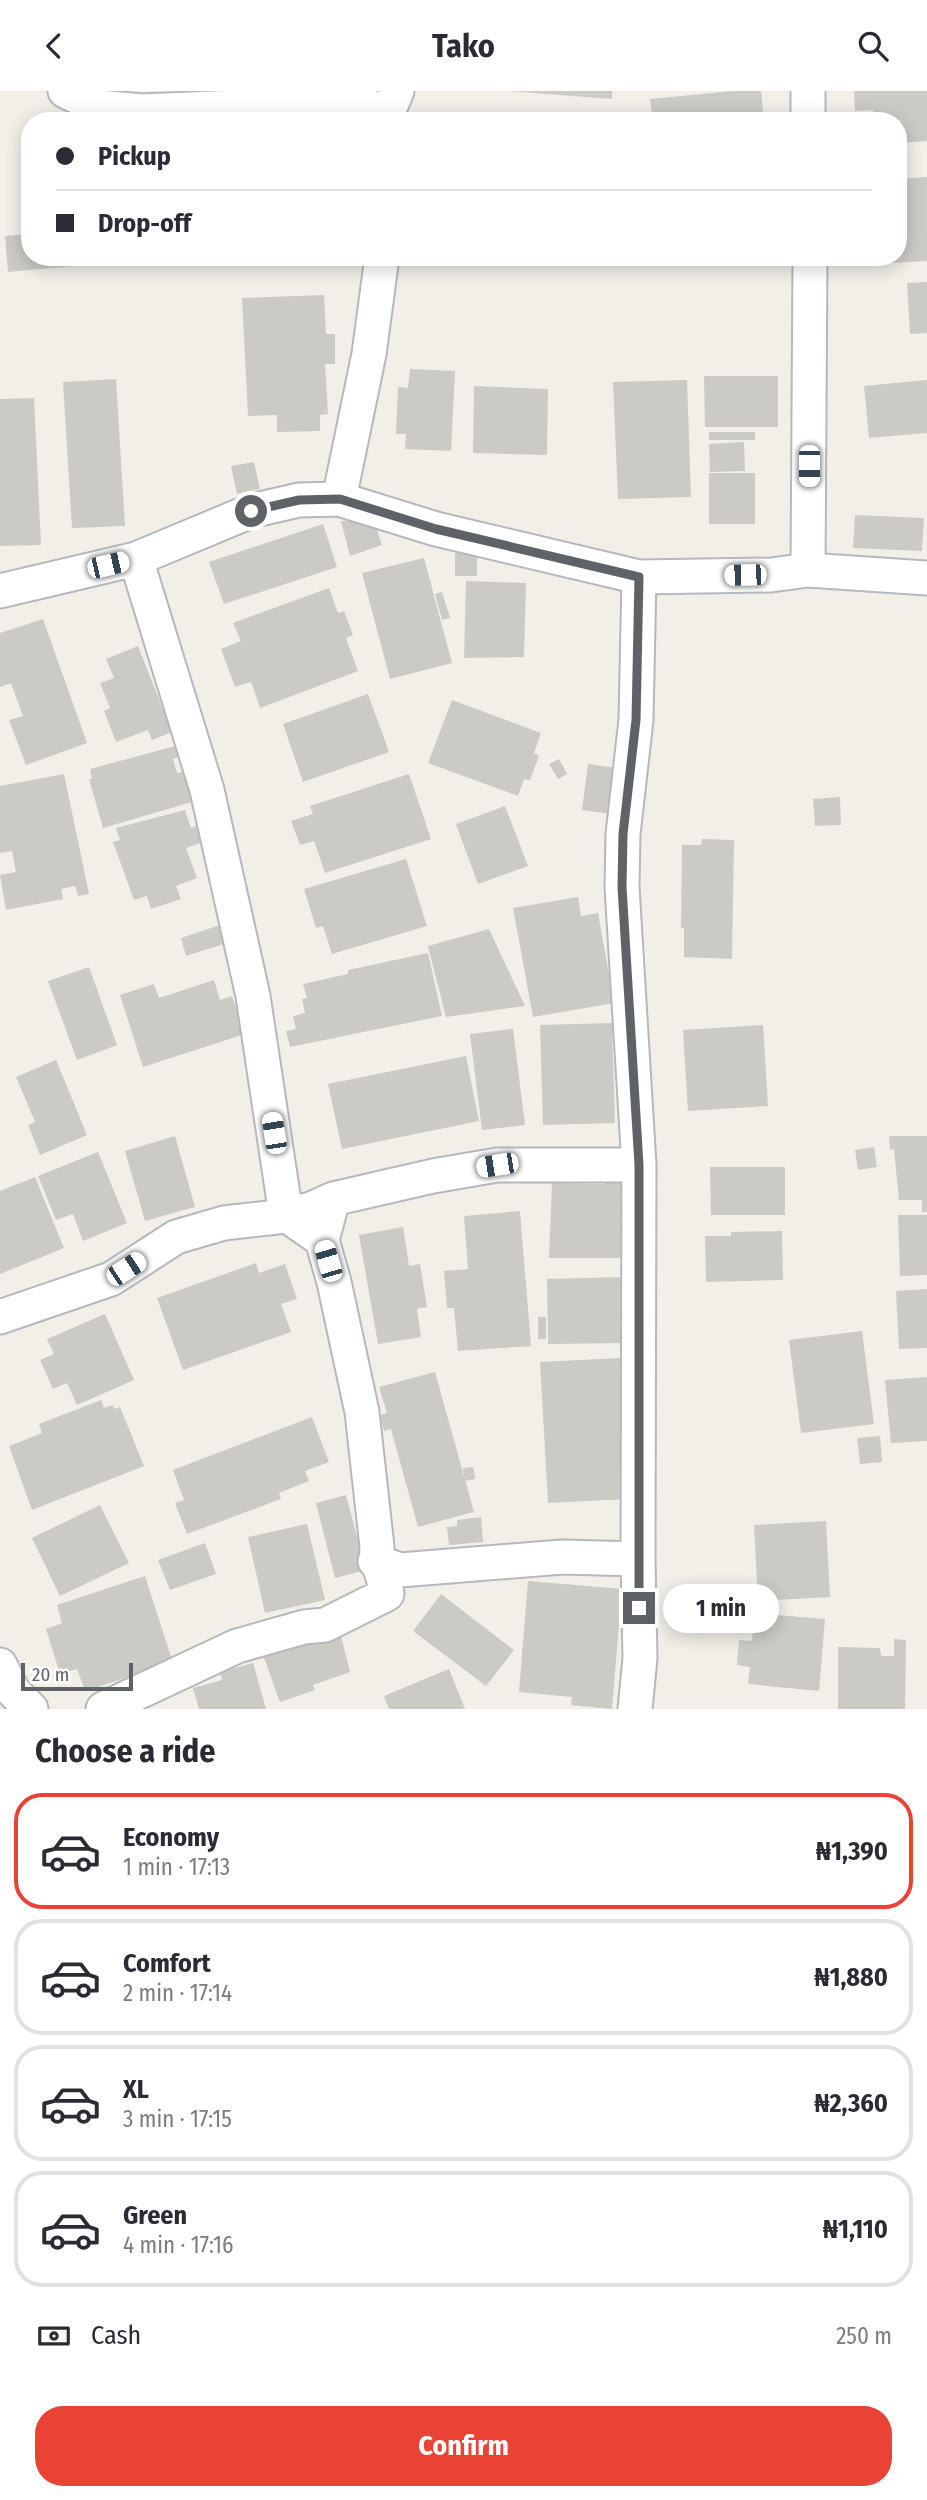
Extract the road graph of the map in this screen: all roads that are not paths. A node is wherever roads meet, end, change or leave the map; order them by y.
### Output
1 (65, 91) edge
2 (808, 91) edge
3 (390, 110) edge
4 (808, 112) edge
5 (381, 266) edge
6 (810, 266) edge
7 (340, 499) junction
8 (136, 559) junction
9 (808, 570) junction
10 (639, 577) junction
11 (927, 579) edge
12 (0, 590) edge
13 (639, 1165) junction
14 (333, 1199) junction
15 (286, 1215) junction
16 (322, 1240) junction
17 (0, 1317) edge
18 (638, 1559) junction
19 (375, 1561) junction
20 (0, 1665) edge
21 (31, 1709) edge
22 (103, 1709) edge
23 (635, 1709) edge

1 - 3 street
2 - 4 street
5 - 7 street
6 - 9 street
7 - 8 street
7 - 10 street
8 - 12 street
8 - 15 street
9 - 10 street
9 - 11 street
10 - 13 street
13 - 14 street
13 - 18 street
14 - 15 street
14 - 16 street
15 - 16 street
15 - 17 street
16 - 19 street
18 - 19 street
18 - 23 street
19 - 22 street
20 - 21 street

